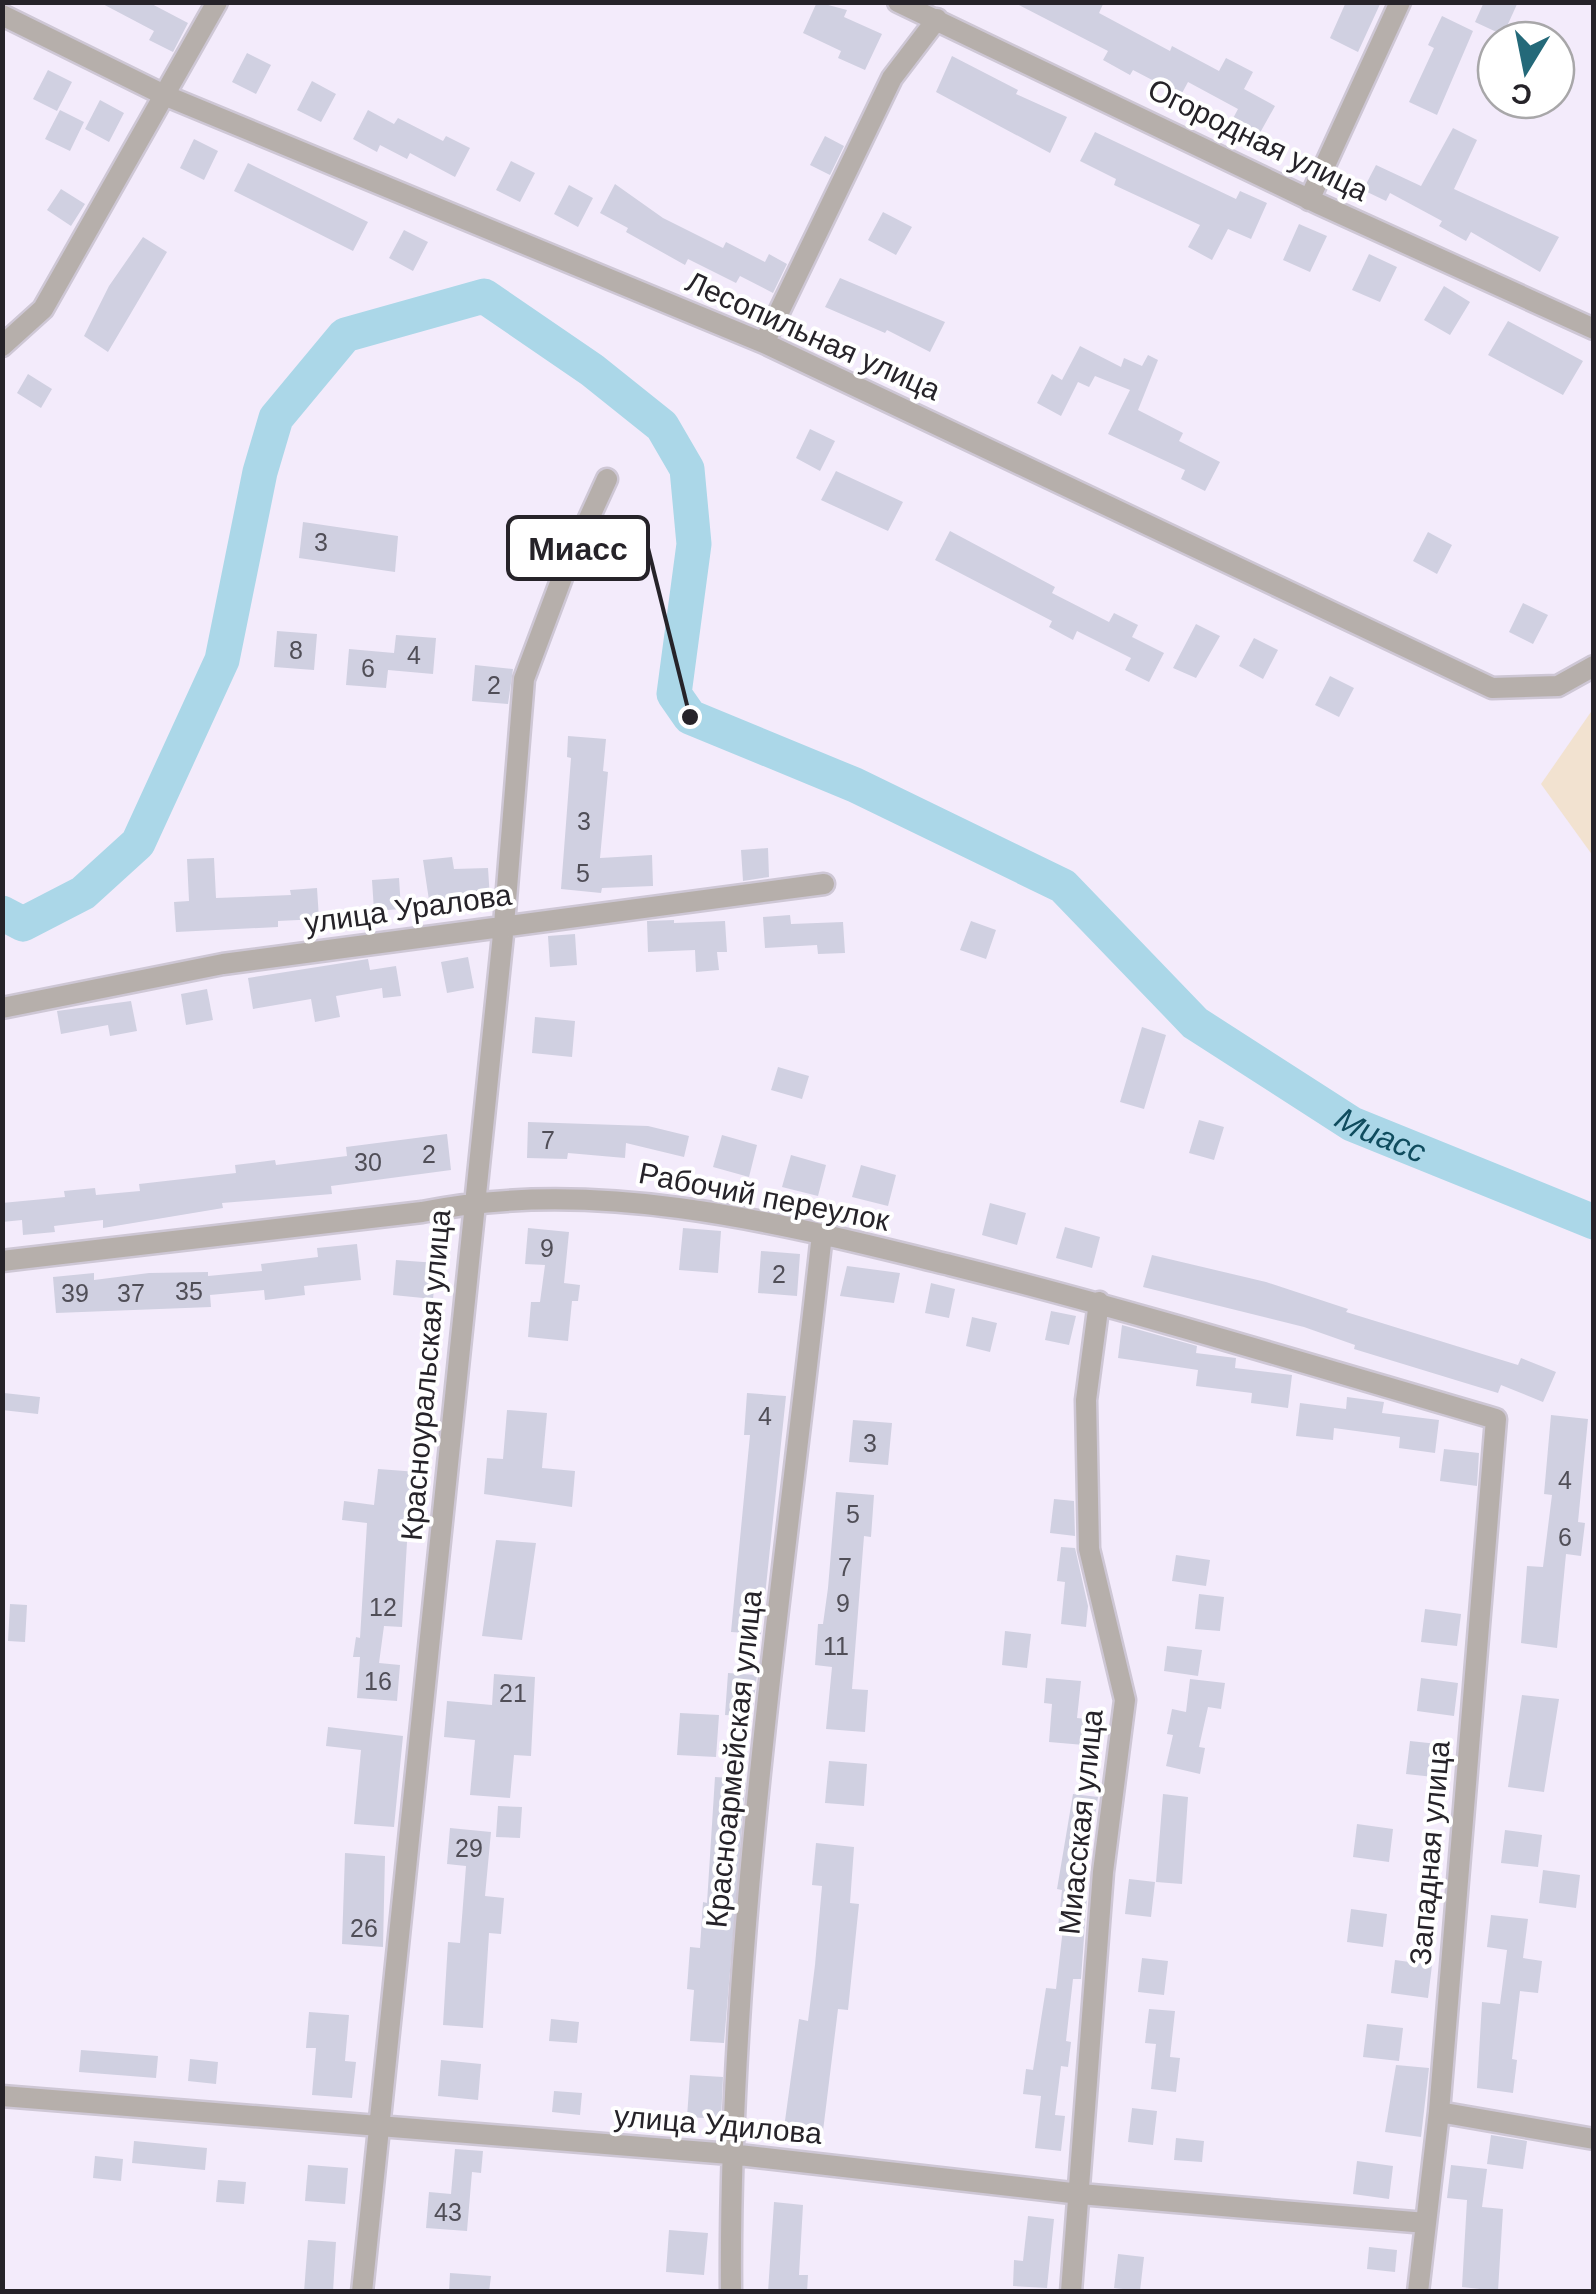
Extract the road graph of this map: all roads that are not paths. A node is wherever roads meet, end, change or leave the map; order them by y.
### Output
1 (217, 2) edge
2 (898, 2) edge
3 (1400, 2) edge
4 (2, 14) edge
5 (937, 19) junction
6 (164, 95) junction
7 (1310, 200) junction
8 (1594, 329) edge
9 (764, 342) junction
10 (2, 346) edge
11 (608, 480) dead end
12 (1594, 666) edge
13 (824, 884) dead end
14 (504, 925) junction
15 (2, 1008) edge
16 (473, 1202) junction
17 (822, 1234) junction
18 (2, 1261) edge
19 (1099, 1302) junction
20 (1496, 1419) joint
21 (2, 2096) edge
22 (1439, 2112) junction
23 (377, 2126) junction
24 (1594, 2140) edge
25 (730, 2154) junction
26 (1080, 2194) junction
27 (1426, 2224) junction
28 (362, 2292) edge
29 (732, 2292) edge
30 (1071, 2292) edge
31 (1418, 2292) edge

1 - 6 street
2 - 5 street, Огородная улица
3 - 7 street
4 - 6 street, Лесопильная улица
5 - 7 street, Огородная улица
5 - 9 street
6 - 9 street, Лесопильная улица
6 - 10 street
7 - 8 street, Огородная улица
9 - 12 street, Лесопильная улица
11 - 14 street, Красноуральская улица
13 - 14 street, улица Уралова
14 - 15 street, улица Уралова
14 - 16 street, Красноуральская улица
16 - 17 street, Рабочий переулок
16 - 18 street, Рабочий переулок
16 - 23 street, Красноуральская улица
17 - 19 street, Рабочий переулок
17 - 25 street, Красноармейская улица
19 - 20 street, Рабочий переулок
19 - 26 street, Миасская улица
20 - 22 street, Западная улица
21 - 23 street, улица Удилова
22 - 24 street
22 - 27 street, Западная улица
23 - 25 street, улица Удилова
23 - 28 street, Красноуральская улица
25 - 26 street, улица Удилова
25 - 29 street, Красноармейская улица
26 - 27 street, улица Удилова
26 - 30 street, Миасская улица
27 - 31 street, Западная улица

